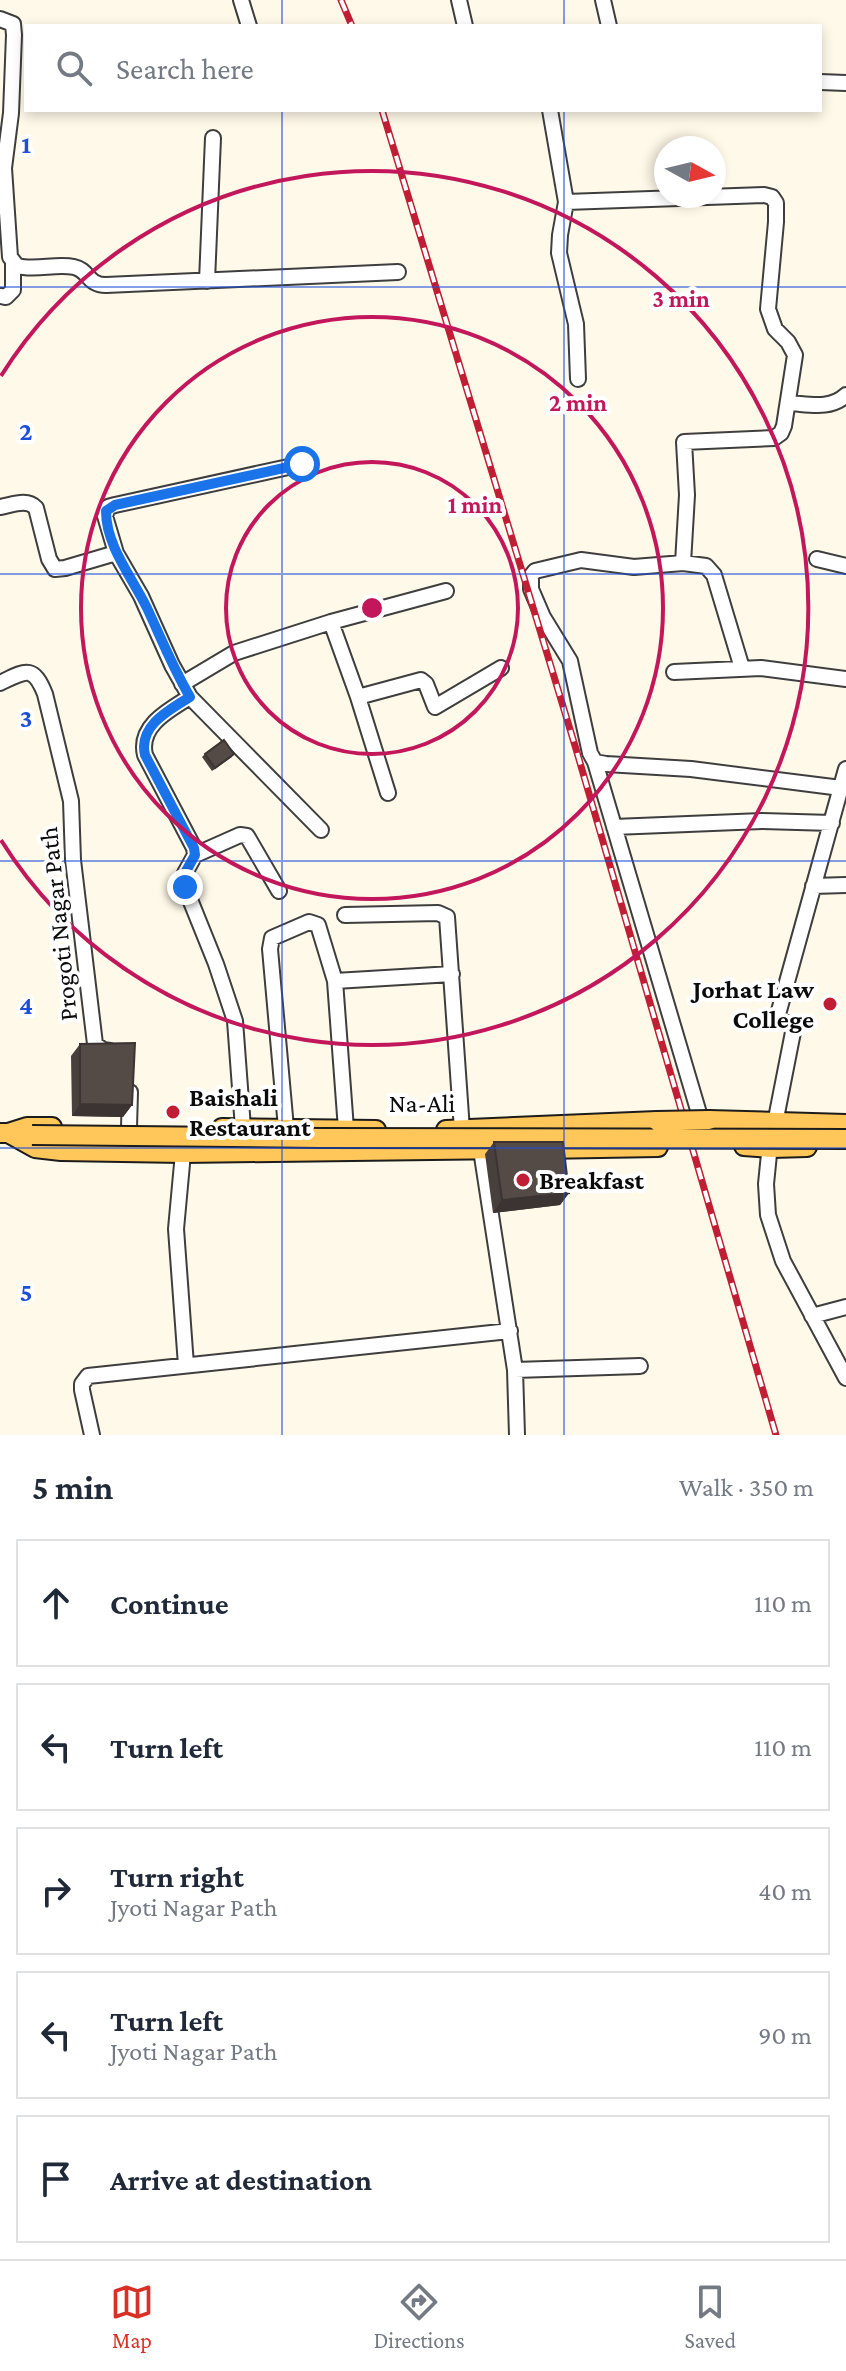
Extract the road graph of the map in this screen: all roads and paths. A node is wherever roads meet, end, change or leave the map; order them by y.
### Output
1 (241, 0) edge
2 (459, 0) edge
3 (603, 0) edge
4 (0, 19) edge
5 (248, 24) edge
6 (465, 24) edge
7 (609, 24) edge
8 (822, 82) edge
9 (846, 83) edge
10 (550, 112) edge
11 (213, 138) dead end
12 (2, 183) edge
13 (566, 202) junction
14 (13, 263) junction
15 (398, 272) dead end
16 (207, 281) junction
17 (0, 296) edge
18 (578, 379) dead end
19 (846, 395) edge
20 (788, 403) junction
21 (302, 464) dead end
22 (0, 507) edge
23 (116, 553) junction
24 (817, 559) dead end
25 (683, 563) junction
26 (846, 566) edge
27 (446, 591) dead end
28 (331, 622) junction
29 (501, 668) dead end
30 (742, 668) junction
31 (674, 672) dead end
32 (846, 679) edge
33 (0, 683) edge
34 (182, 684) junction
35 (190, 697) junction
36 (358, 697) junction
37 (595, 762) junction
38 (846, 769) edge
39 (841, 788) junction
40 (388, 793) dead end
41 (832, 823) junction
42 (614, 827) junction
43 (321, 830) dead end
44 (195, 855) junction
45 (846, 885) edge
46 (813, 886) junction
47 (279, 891) dead end
48 (345, 915) dead end
49 (452, 974) junction
50 (335, 981) junction
51 (123, 1052) edge
52 (130, 1076) edge
53 (705, 1120) junction
54 (775, 1122) junction
55 (846, 1124) edge
56 (129, 1127) junction
57 (243, 1128) junction
58 (286, 1128) junction
59 (346, 1129) junction
60 (462, 1130) junction
61 (4, 1133) edge
62 (846, 1139) edge
63 (846, 1147) edge
64 (772, 1148) junction
65 (481, 1150) junction
66 (183, 1153) junction
67 (846, 1307) edge
68 (812, 1316) junction
69 (510, 1331) junction
70 (186, 1365) junction
71 (640, 1366) dead end
72 (515, 1370) junction
73 (846, 1378) edge
74 (92, 1435) edge
75 (517, 1435) edge

1 - 5 street
2 - 6 street
3 - 7 street
4 - 12 street
8 - 9 street
10 - 13 street
11 - 16 street
12 - 14 street
13 - 18 street
13 - 20 street
14 - 16 street
14 - 17 street
15 - 16 street
19 - 20 street
20 - 25 street
21 - 23 street
22 - 23 street
23 - 34 street
24 - 26 street
25 - 30 street
25 - 37 street
27 - 28 street
28 - 34 street
28 - 36 street
29 - 36 street
30 - 31 street
30 - 32 street
33 - 51 street, Progoti Nagar Path
34 - 35 street
35 - 43 street
35 - 44 street
36 - 40 street
37 - 39 street
37 - 42 street
38 - 39 street
39 - 41 street
41 - 42 street
41 - 46 street
42 - 53 street
44 - 47 street
44 - 57 street
45 - 46 street
46 - 54 street
48 - 49 street
49 - 50 street
49 - 60 street
50 - 58 street
50 - 59 street
52 - 56 street
53 - 54 main road, Na-Ali
53 - 60 main road, Na-Ali, bridge
54 - 55 main road, Na-Ali
54 - 64 street
56 - 57 main road, Na-Ali
56 - 61 main road, Na-Ali
57 - 58 main road, Na-Ali
58 - 59 main road, Na-Ali
59 - 60 main road, Na-Ali
61 - 62 main road, bridge
61 - 66 main road
63 - 64 main road
64 - 65 main road
64 - 68 street
65 - 66 main road
65 - 69 street
66 - 70 street
67 - 68 street
68 - 73 street
69 - 70 street
69 - 72 street
70 - 74 street
71 - 72 street
72 - 75 street

